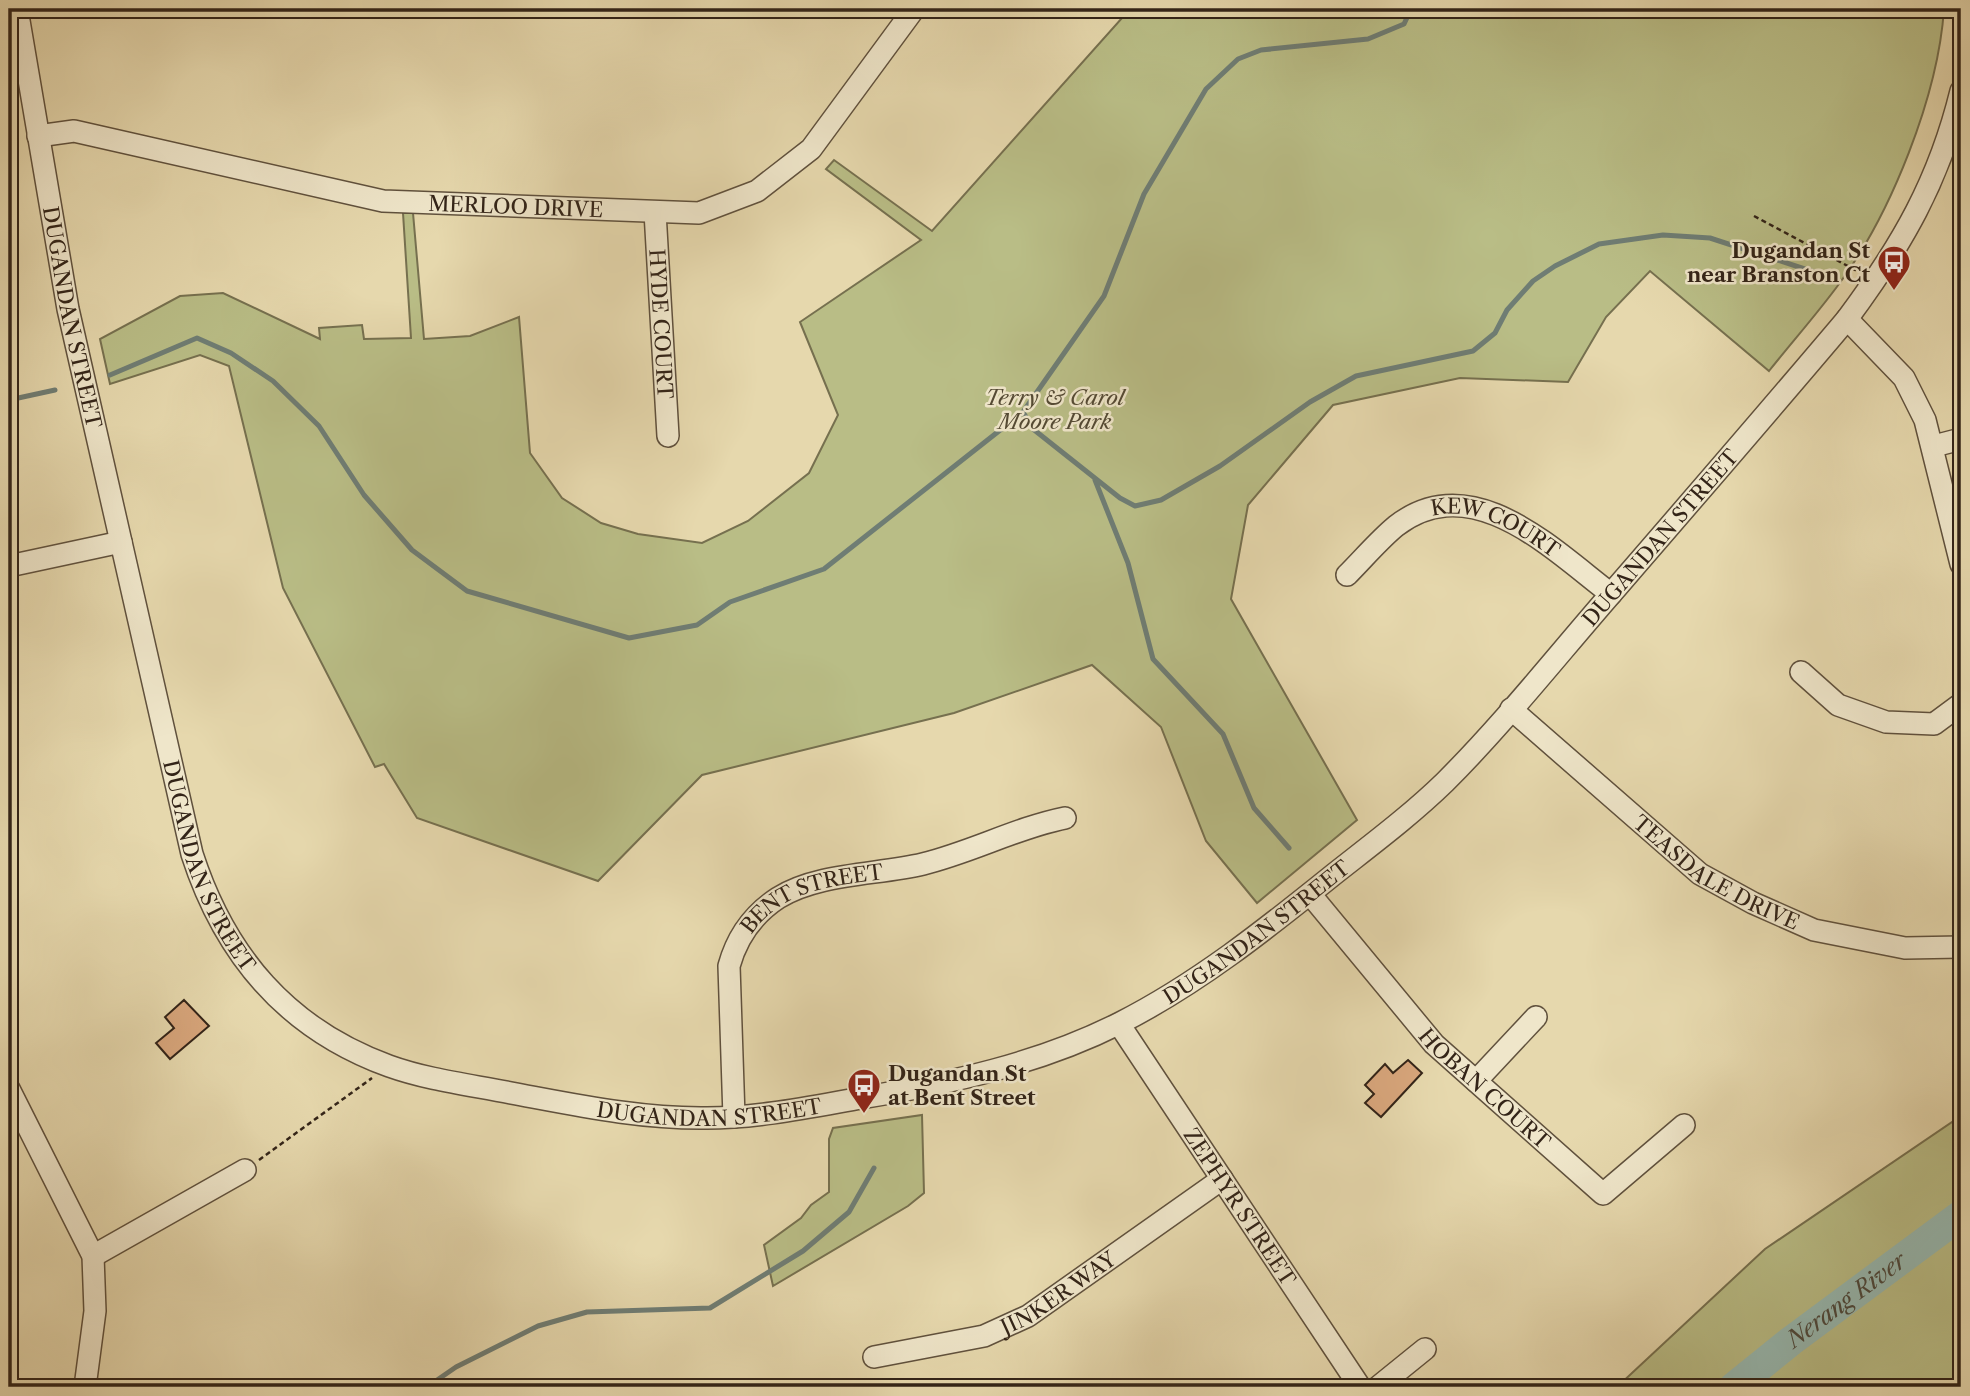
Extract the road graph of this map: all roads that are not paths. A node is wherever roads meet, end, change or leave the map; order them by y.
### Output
1 (17, 9) edge
2 (914, 9) edge
3 (1961, 91) edge
4 (38, 136) junction
5 (655, 212) junction
6 (1847, 319) junction
7 (668, 436) dead end
8 (1961, 439) edge
9 (1934, 446) junction
10 (121, 541) junction
11 (1961, 564) edge
12 (9, 566) edge
13 (1347, 575) dead end
14 (1611, 594) junction
15 (1801, 672) dead end
16 (1961, 704) edge
17 (1511, 709) junction
18 (1065, 818) dead end
19 (1310, 894) junction
20 (1961, 947) edge
21 (1536, 1017) dead end
22 (1119, 1024) junction
23 (1476, 1081) junction
24 (9, 1089) edge
25 (734, 1117) junction
26 (1684, 1125) dead end
27 (244, 1170) road end
28 (1222, 1179) junction
29 (93, 1256) junction
30 (1425, 1349) dead end
31 (874, 1357) dead end
32 (85, 1387) edge
33 (1360, 1387) edge
34 (1378, 1387) edge

1 - 4 street, DUGANDAN STREET
2 - 5 street, MERLOO DRIVE
3 - 6 street, DUGANDAN STREET
4 - 5 street, MERLOO DRIVE
4 - 10 street, DUGANDAN STREET
5 - 7 street, HYDE COURT
6 - 9 street
6 - 14 street, DUGANDAN STREET
8 - 9 street
9 - 11 street
10 - 12 street
10 - 25 street, DUGANDAN STREET
13 - 14 street, KEW COURT
14 - 17 street, DUGANDAN STREET
15 - 16 street
17 - 19 street, DUGANDAN STREET
17 - 20 street, TEASDALE DRIVE
18 - 25 street, BENT STREET
19 - 22 street, DUGANDAN STREET
19 - 23 street, HOBAN COURT
21 - 23 street
22 - 25 street, DUGANDAN STREET
22 - 28 street, ZEPHYR STREET
23 - 26 street, HOBAN COURT
24 - 29 street
27 - 29 street
28 - 31 street, JINKER WAY
28 - 33 street, ZEPHYR STREET
29 - 32 street
30 - 34 street

